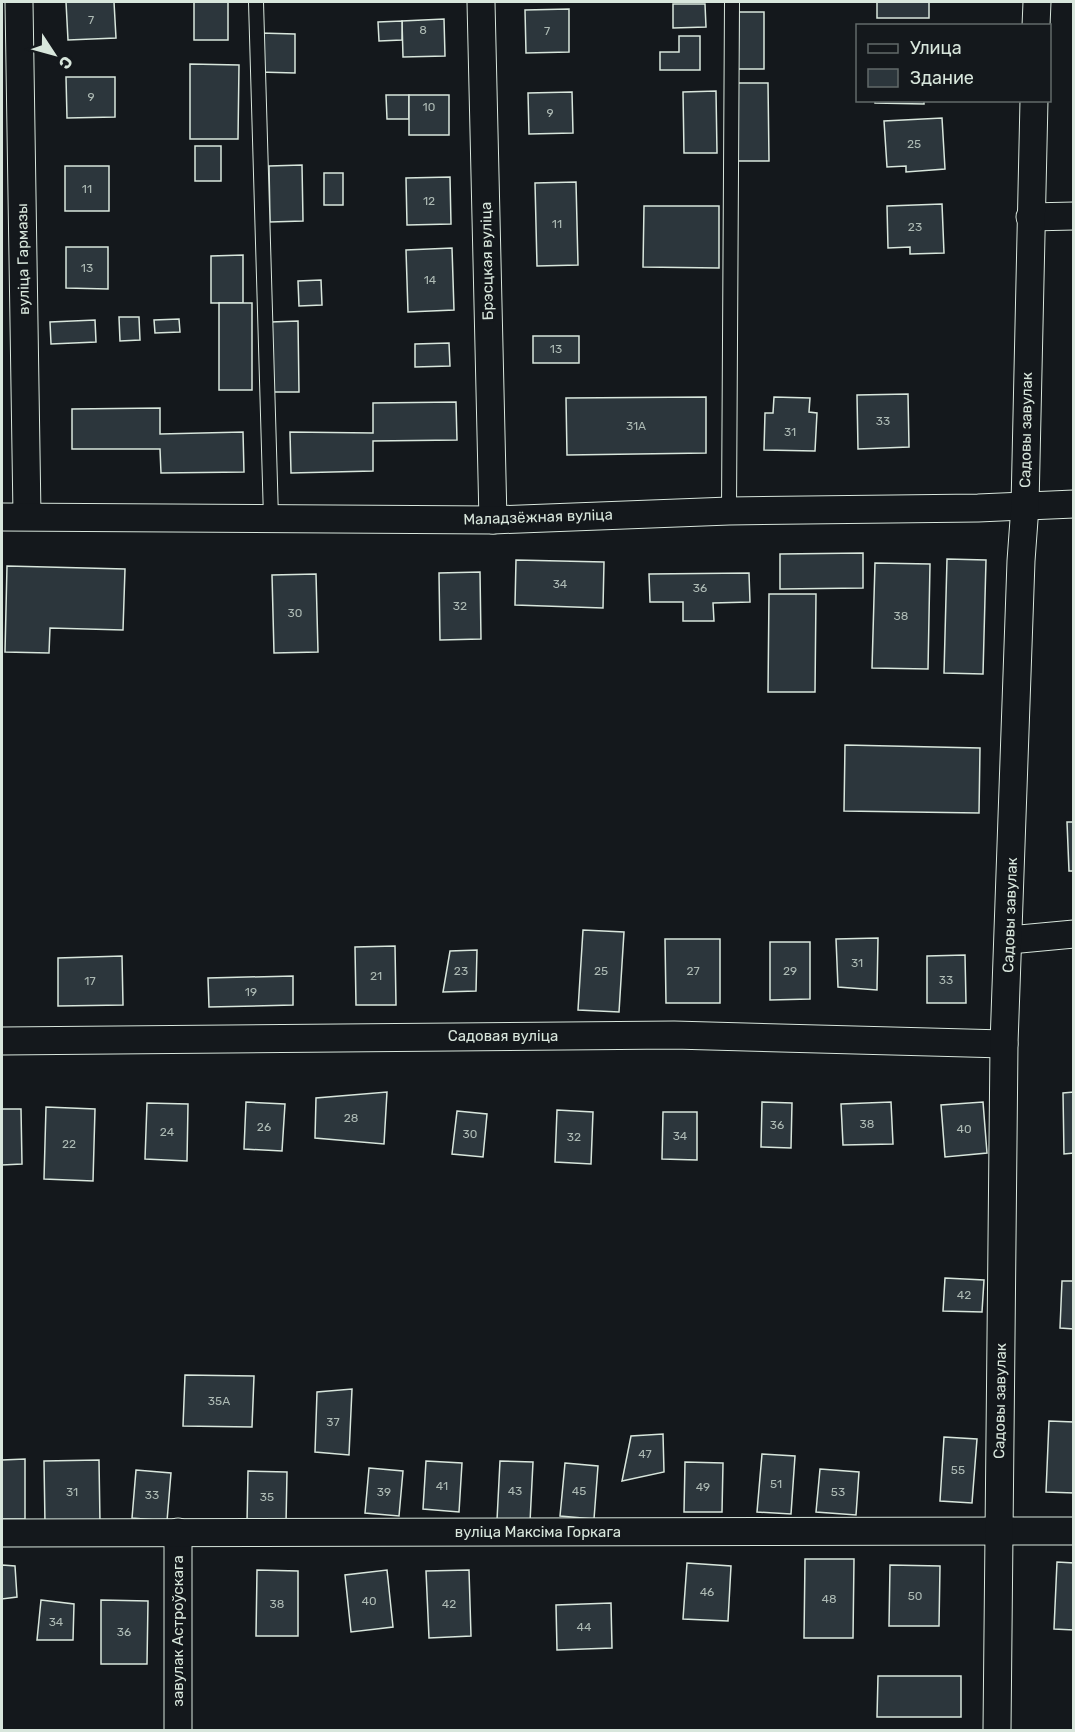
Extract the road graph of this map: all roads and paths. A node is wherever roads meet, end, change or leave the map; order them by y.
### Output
1 (19, 2) edge
2 (256, 2) edge
3 (481, 2) edge
4 (732, 2) edge
5 (1037, 2) edge
6 (1036, 24) edge
7 (1034, 102) edge
8 (1074, 216) edge
9 (1030, 217) junction
10 (1074, 504) edge
11 (1025, 506) junction
12 (729, 511) junction
13 (14, 517) edge
14 (271, 518) junction
15 (493, 520) junction
16 (1074, 934) edge
17 (1009, 940) junction
18 (2, 1041) edge
19 (1004, 1044) junction
20 (1074, 1531) edge
21 (178, 1532) junction
22 (999, 1532) junction
23 (2, 1533) edge
24 (178, 1731) edge
25 (998, 1731) edge

1 - 13 street, вуліца Гармазы
2 - 14 lane
3 - 15 street, Брэсцкая вуліца
4 - 12 lane
5 - 6 street
7 - 9 street, Садовы завулак
8 - 9 street
9 - 11 street, Садовы завулак
10 - 11 street, Маладзёжная вуліца
11 - 12 street, Маладзёжная вуліца
11 - 17 street, Садовы завулак
12 - 15 street, Маладзёжная вуліца
13 - 14 street, Маладзёжная вуліца
14 - 15 street, Маладзёжная вуліца
16 - 17 street
17 - 19 street, Садовы завулак
18 - 19 street, Садовая вуліца
19 - 22 street, Садовы завулак
20 - 22 street, вуліца Максіма Горкага
21 - 22 street, вуліца Максіма Горкага
21 - 23 street, вуліца Максіма Горкага
21 - 24 street, завулак Астроўскага
22 - 25 street, Садовы завулак

